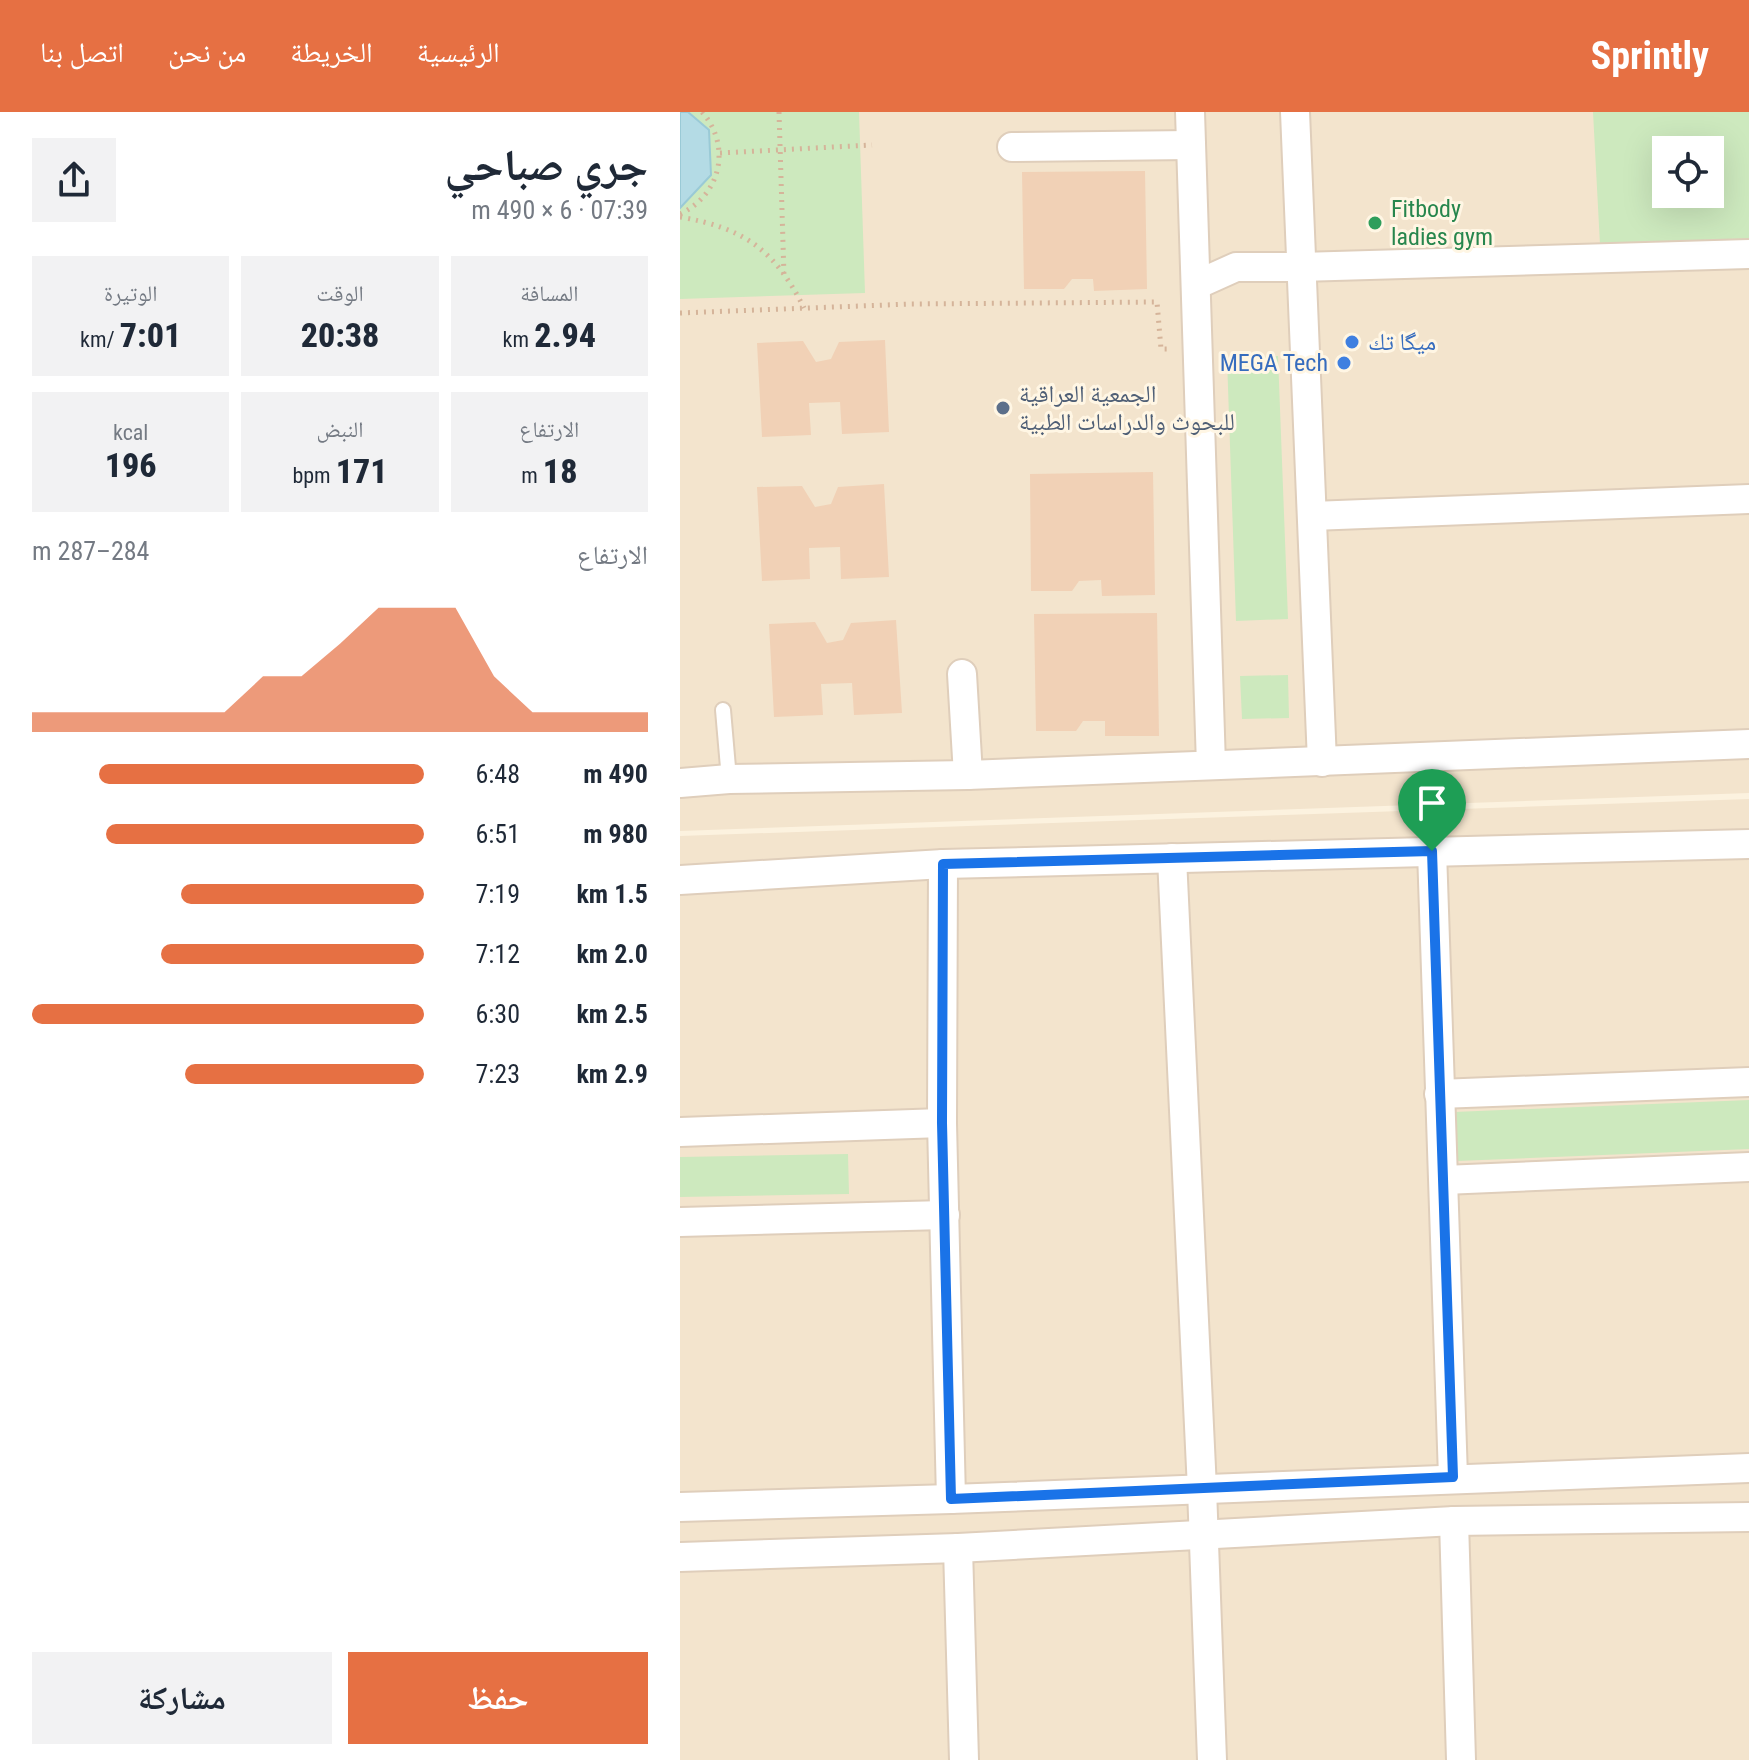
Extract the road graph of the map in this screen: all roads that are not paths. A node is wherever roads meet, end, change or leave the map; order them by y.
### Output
1 (1190, 112) edge
2 (1295, 112) edge
3 (1191, 145) junction
4 (1012, 147) dead end
5 (1749, 254) edge
6 (1300, 267) junction
7 (1196, 285) junction
8 (1749, 499) edge
9 (1312, 516) junction
10 (962, 674) dead end
11 (723, 710) dead end
12 (1749, 744) edge
13 (1322, 762) junction
14 (1211, 765) junction
15 (968, 775) junction
16 (729, 779) junction
17 (680, 783) edge
18 (1749, 844) edge
19 (1432, 851) junction
20 (1172, 858) junction
21 (943, 864) junction
22 (680, 880) edge
23 (1749, 1082) edge
24 (1439, 1094) junction
25 (942, 1123) junction
26 (680, 1132) edge
27 (1749, 1167) edge
28 (1444, 1180) junction
29 (945, 1215) junction
30 (680, 1222) edge
31 (1749, 1468) edge
32 (1453, 1477) junction
33 (1202, 1489) junction
34 (951, 1499) junction
35 (680, 1507) edge
36 (1749, 1517) edge
37 (1454, 1521) junction
38 (1204, 1536) junction
39 (958, 1548) junction
40 (680, 1557) edge
41 (964, 1760) edge
42 (1212, 1760) edge
43 (1461, 1760) edge

1 - 3 street
2 - 6 street
3 - 4 street
3 - 7 street
5 - 6 street
6 - 7 street
6 - 9 street
7 - 14 street
8 - 9 street
9 - 13 street
10 - 15 street
11 - 16 lane
12 - 13 street
13 - 14 street
14 - 15 street
15 - 16 street
16 - 17 street
18 - 19 street
19 - 20 street
19 - 24 street
20 - 21 street
20 - 33 street
21 - 22 street
21 - 25 street
23 - 24 street
24 - 28 street
25 - 26 street
25 - 29 street
27 - 28 street
28 - 32 street
29 - 30 street
29 - 34 street
31 - 32 street
32 - 33 street
33 - 34 street
33 - 38 street
34 - 35 street
36 - 37 street
37 - 38 street
37 - 43 street
38 - 39 street
38 - 42 street
39 - 40 street
39 - 41 street

